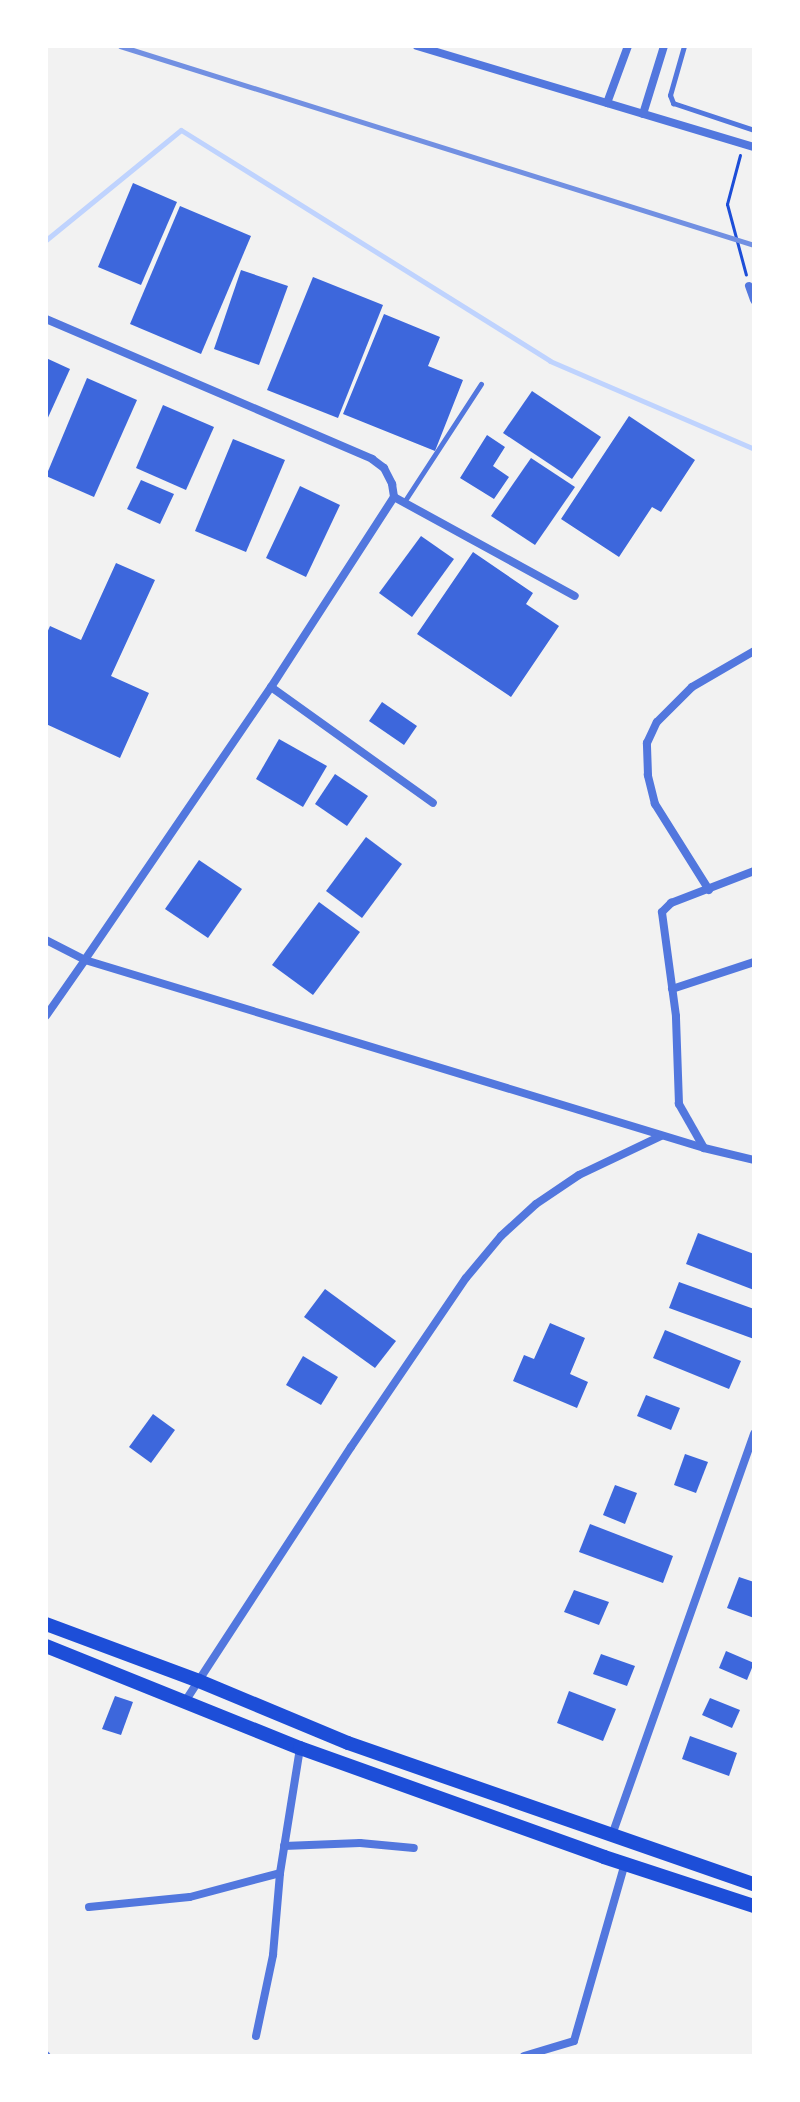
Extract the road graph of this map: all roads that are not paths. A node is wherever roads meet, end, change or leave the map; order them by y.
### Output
1 (417, 46) edge
2 (628, 46) edge
3 (664, 46) edge
4 (684, 46) edge
5 (607, 103) junction
6 (643, 114) junction
7 (754, 130) edge
8 (754, 147) edge
9 (749, 286) road end
10 (754, 300) edge
11 (46, 319) edge
12 (481, 384) dead end
13 (394, 497) junction
14 (404, 503) junction
15 (575, 596) dead end
16 (754, 651) edge
17 (271, 687) junction
18 (433, 803) dead end
19 (754, 871) edge
20 (709, 890) junction
21 (46, 940) edge
22 (85, 960) junction
23 (754, 962) edge
24 (672, 989) junction
25 (46, 1016) edge
26 (662, 1135) junction
27 (704, 1148) junction
28 (754, 1160) edge
29 (754, 1433) edge
30 (46, 1624) edge
31 (46, 1646) edge
32 (199, 1681) junction
33 (186, 1700) junction
34 (300, 1748) junction
35 (414, 1767) junction
36 (407, 1786) junction
37 (612, 1835) junction
38 (284, 1846) junction
39 (414, 1848) dead end
40 (604, 1857) junction
41 (625, 1863) junction
42 (280, 1873) junction
43 (754, 1884) edge
44 (754, 1906) edge
45 (89, 1907) dead end
46 (256, 2036) dead end
47 (524, 2056) edge

1 - 5 street
2 - 5 street
3 - 6 street
4 - 7 lane
5 - 6 street
6 - 8 street
9 - 10 street
11 - 13 street
12 - 14 lane
13 - 14 street
13 - 17 street
14 - 15 street
16 - 20 street
17 - 18 street
17 - 22 street
19 - 20 street
20 - 24 street
21 - 22 street
22 - 25 street
22 - 26 street
23 - 24 street
24 - 27 street
26 - 27 street
26 - 32 street
27 - 28 street
29 - 37 street
30 - 32 main road
31 - 33 main road
32 - 33 street
32 - 35 main road
33 - 34 main road
34 - 36 main road
34 - 38 street
35 - 36 main road
35 - 37 main road
36 - 40 main road
37 - 40 main road
37 - 43 main road
38 - 39 street
38 - 42 street
40 - 41 main road
41 - 44 main road
41 - 47 street
42 - 45 street
42 - 46 street

